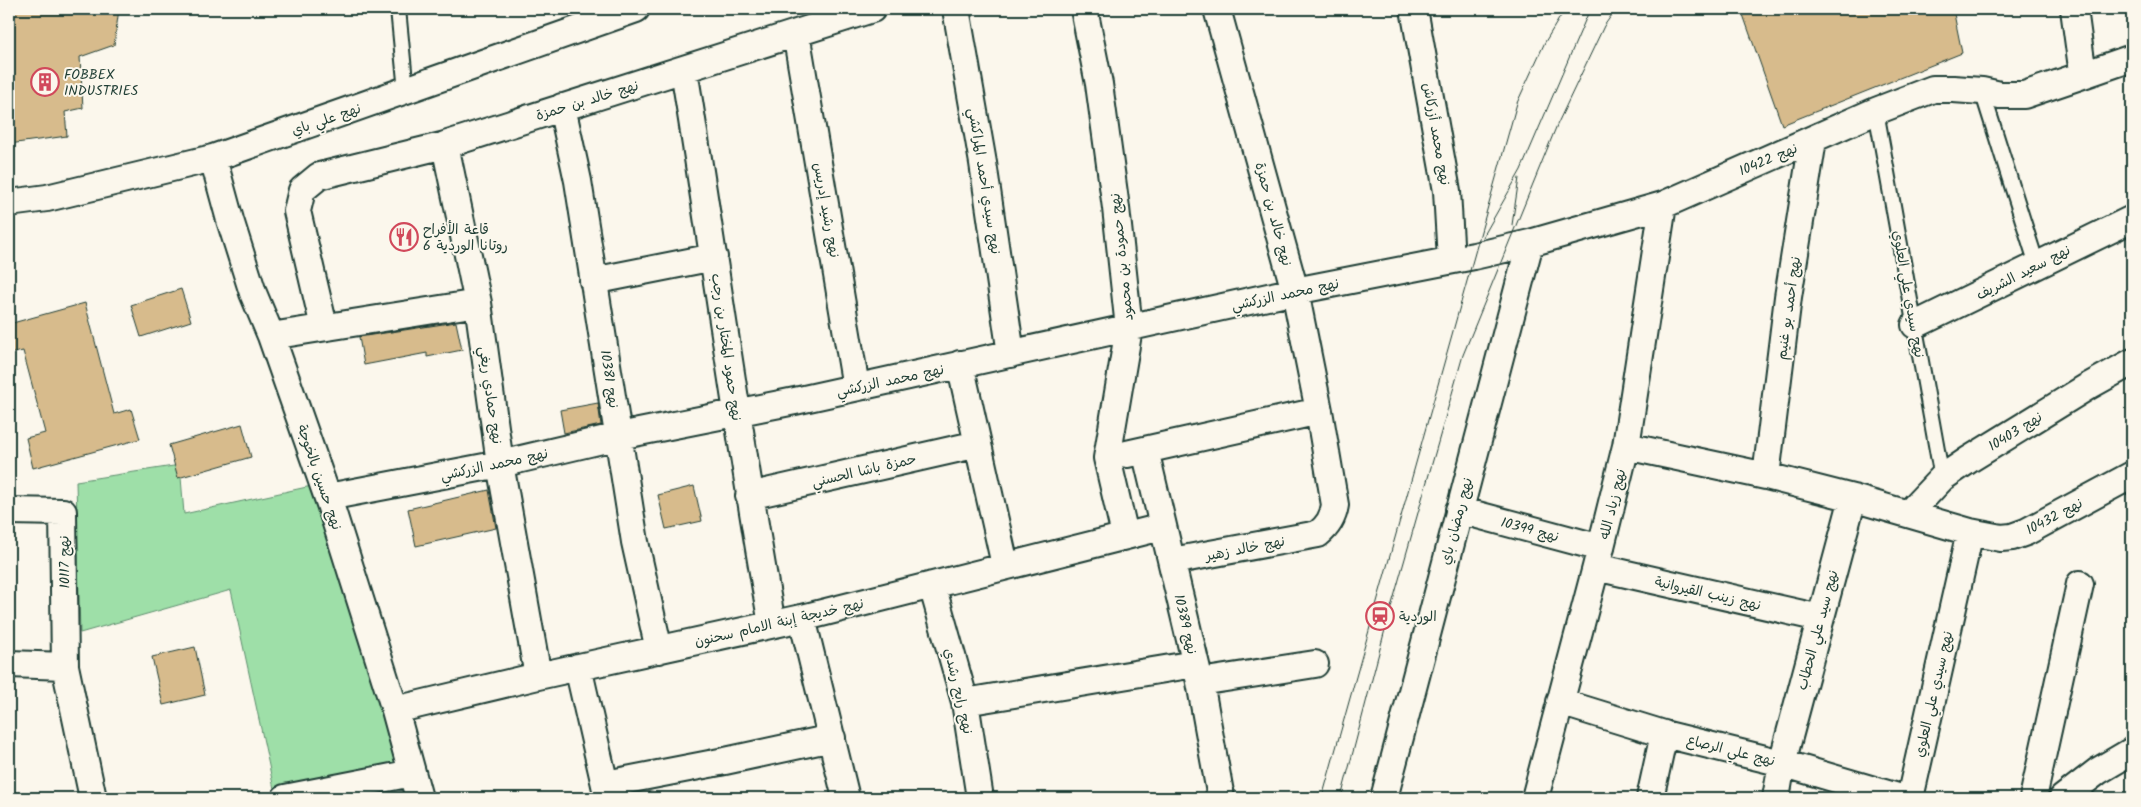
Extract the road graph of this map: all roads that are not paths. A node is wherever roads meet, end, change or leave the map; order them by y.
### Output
1 (398, 9) edge
2 (636, 9) edge
3 (872, 9) edge
4 (956, 9) edge
5 (1084, 9) edge
6 (1217, 9) edge
7 (1414, 9) edge
8 (2074, 9) edge
9 (796, 33) junction
10 (2132, 58) edge
11 (684, 70) junction
12 (2083, 75) junction
13 (406, 91) junction
14 (1982, 91) junction
15 (562, 108) junction
16 (1876, 111) junction
17 (1813, 140) junction
18 (445, 145) junction
19 (213, 158) junction
20 (9, 203) edge
21 (1663, 205) junction
22 (2132, 219) edge
23 (1530, 244) junction
24 (714, 257) junction
25 (1451, 260) junction
26 (2037, 265) junction
27 (593, 281) junction
28 (1295, 291) junction
29 (478, 303) junction
30 (1915, 325) junction
31 (324, 326) junction
32 (1129, 328) junction
33 (271, 336) junction
34 (1010, 354) junction
35 (2132, 362) edge
36 (960, 364) junction
37 (856, 387) junction
38 (1319, 411) junction
39 (736, 412) junction
40 (619, 436) junction
41 (978, 444) junction
42 (1626, 446) junction
43 (1145, 450) junction
44 (1107, 458) junction
45 (500, 464) junction
46 (2132, 475) edge
47 (1766, 476) junction
48 (1942, 478) junction
49 (328, 496) junction
50 (749, 496) junction
51 (1853, 498) junction
52 (1459, 510) junction
53 (9, 511) edge
54 (1908, 514) junction
55 (1162, 527) junction
56 (1970, 532) junction
57 (1318, 534) joint
58 (1125, 535) junction
59 (1598, 557) junction
60 (1172, 561) junction
61 (1005, 565) junction
62 (2080, 584) dead end
63 (932, 585) junction
64 (802, 618) junction
65 (1820, 618) junction
66 (772, 624) junction
67 (659, 650) junction
68 (9, 664) edge
69 (1314, 664) dead end
70 (65, 666) junction
71 (578, 667) junction
72 (1198, 673) junction
73 (538, 676) junction
74 (965, 702) junction
75 (1560, 702) junction
76 (395, 710) junction
77 (1664, 734) junction
78 (832, 738) junction
79 (2132, 751) edge
80 (1782, 763) junction
81 (412, 773) junction
82 (607, 791) edge
83 (93, 798) edge
84 (285, 798) edge
85 (419, 798) edge
86 (846, 798) edge
87 (980, 798) edge
88 (1221, 798) edge
89 (1384, 798) edge
90 (1535, 798) edge
91 (1650, 798) edge
92 (1776, 798) edge
93 (1901, 798) edge
94 (1910, 798) edge
95 (2033, 798) edge
96 (2063, 798) edge

1 - 13 lane
2 - 13 street, نهج علي باي
3 - 9 street, نهج خالد بن حمزة
4 - 34 street, نهج سيدي أحمد المراكشي
5 - 32 street, نهج حمودة بن محمود
6 - 28 street, نهج خالد بن حمزة
7 - 25 street, نهج محمد أزركاش
8 - 12 street
9 - 11 street, نهج خالد بن حمزة
9 - 37 street, نهج رشيد إدريس
10 - 12 street, نهج 10422
11 - 15 street, نهج خالد بن حمزة
11 - 24 street, نهج حمود المختار بن رجب
12 - 14 street, نهج 10422
13 - 19 street, نهج علي باي
14 - 16 street, نهج 10422
14 - 26 lane
15 - 18 street, نهج خالد بن حمزة
15 - 27 street, نهج 10381
16 - 17 street, نهج 10422
16 - 30 lane, نهج سيدي علي العلوي
17 - 21 street, نهج 10422
17 - 47 street, نهج أحمد بو غنيم
18 - 29 street, نهج حمادي ريغي
18 - 31 street, نهج خالد بن حمزة
19 - 20 street, نهج علي باي
19 - 33 street, نهج حسين بالخوجة
21 - 23 street, نهج 10422
21 - 42 street, نهج زياد الله
22 - 26 street, نهج سعيد الشريف
23 - 25 street, نهج 10422
23 - 52 street, نهج رمضان باي
24 - 27 street
24 - 39 street, نهج حمود المختار بن رجب
25 - 28 street, نهج محمد الزركشي
26 - 30 street, نهج سعيد الشريف
27 - 40 street, نهج 10381
28 - 32 street, نهج محمد الزركشي
28 - 38 street, نهج خالد بن حمزة
29 - 31 street
29 - 45 street, نهج حمادي ريغي
30 - 48 lane, نهج سيدي علي العلوي
31 - 33 street
32 - 34 street, نهج محمد الزركشي
32 - 44 street, نهج حمودة بن محمود
33 - 49 street, نهج حسين بالخوجة
34 - 36 street, نهج محمد الزركشي
35 - 48 street, نهج 10403
36 - 37 street, نهج محمد الزركشي
36 - 41 street
37 - 39 street, نهج محمد الزركشي
38 - 43 street
38 - 57 street, نهج خالد بن حمزة
39 - 40 street, نهج محمد الزركشي
39 - 50 street, نهج حمود المختار بن رجب
40 - 45 street, نهج محمد الزركشي
40 - 67 street, نهج 10381
41 - 50 street, حمزة باشا الحسني
41 - 61 street
42 - 47 street
42 - 59 street, نهج زياد الله
43 - 44 street
43 - 55 street, نهج 10389
44 - 58 street, نهج حمودة بن محمود
45 - 49 street, نهج محمد الزركشي
45 - 73 street, نهج حمادي ريغي
46 - 56 street, نهج 10432
47 - 51 street
48 - 54 street, نهج 10403
49 - 76 street, نهج حسين بالخوجة
50 - 66 street, نهج حمود المختار بن رجب
51 - 54 street
51 - 65 street, نهج سيد علي الحطاب
52 - 59 street, نهج 10399
52 - 89 street, نهج رمضان باي
53 - 70 street, نهج 10117
54 - 56 street
55 - 58 street, نهج خديجة إبنة الامام سحنون
55 - 60 street, نهج 10389
56 - 94 street, نهج سيدي علي العلوي
57 - 60 street, نهج خالد زهير
58 - 61 street, نهج خديجة إبنة الامام سحنون
59 - 65 street, نهج زينب القيروانية
59 - 75 street, نهج زياد الله
60 - 72 street, نهج 10389
61 - 63 street, نهج خديجة إبنة الامام سحنون
62 - 95 street
63 - 64 street, نهج خديجة إبنة الامام سحنون
63 - 74 street, نهج رابح رشدي
64 - 66 street, نهج خديجة إبنة الامام سحنون
64 - 78 street
65 - 80 street, نهج سيد علي الحطاب
66 - 67 street, نهج خديجة إبنة الامام سحنون
67 - 71 street, نهج خديجة إبنة الامام سحنون
68 - 70 street
69 - 72 street
70 - 83 street, نهج 10117
71 - 73 street, نهج خديجة إبنة الامام سحنون
71 - 82 street
72 - 74 street
72 - 88 street, نهج 10389
73 - 76 street, نهج خديجة إبنة الامام سحنون
74 - 87 street, نهج رابح رشدي
75 - 77 street, نهج علي الرصاع
75 - 90 street, نهج زياد الله
76 - 81 street, نهج حسين بالخوجة
77 - 80 street, نهج علي الرصاع
77 - 91 street
78 - 82 street
78 - 86 street
79 - 96 street
80 - 92 street, نهج سيد علي الحطاب
80 - 93 street, نهج علي الرصاع
81 - 84 street
81 - 85 street, نهج حسين بالخوجة

